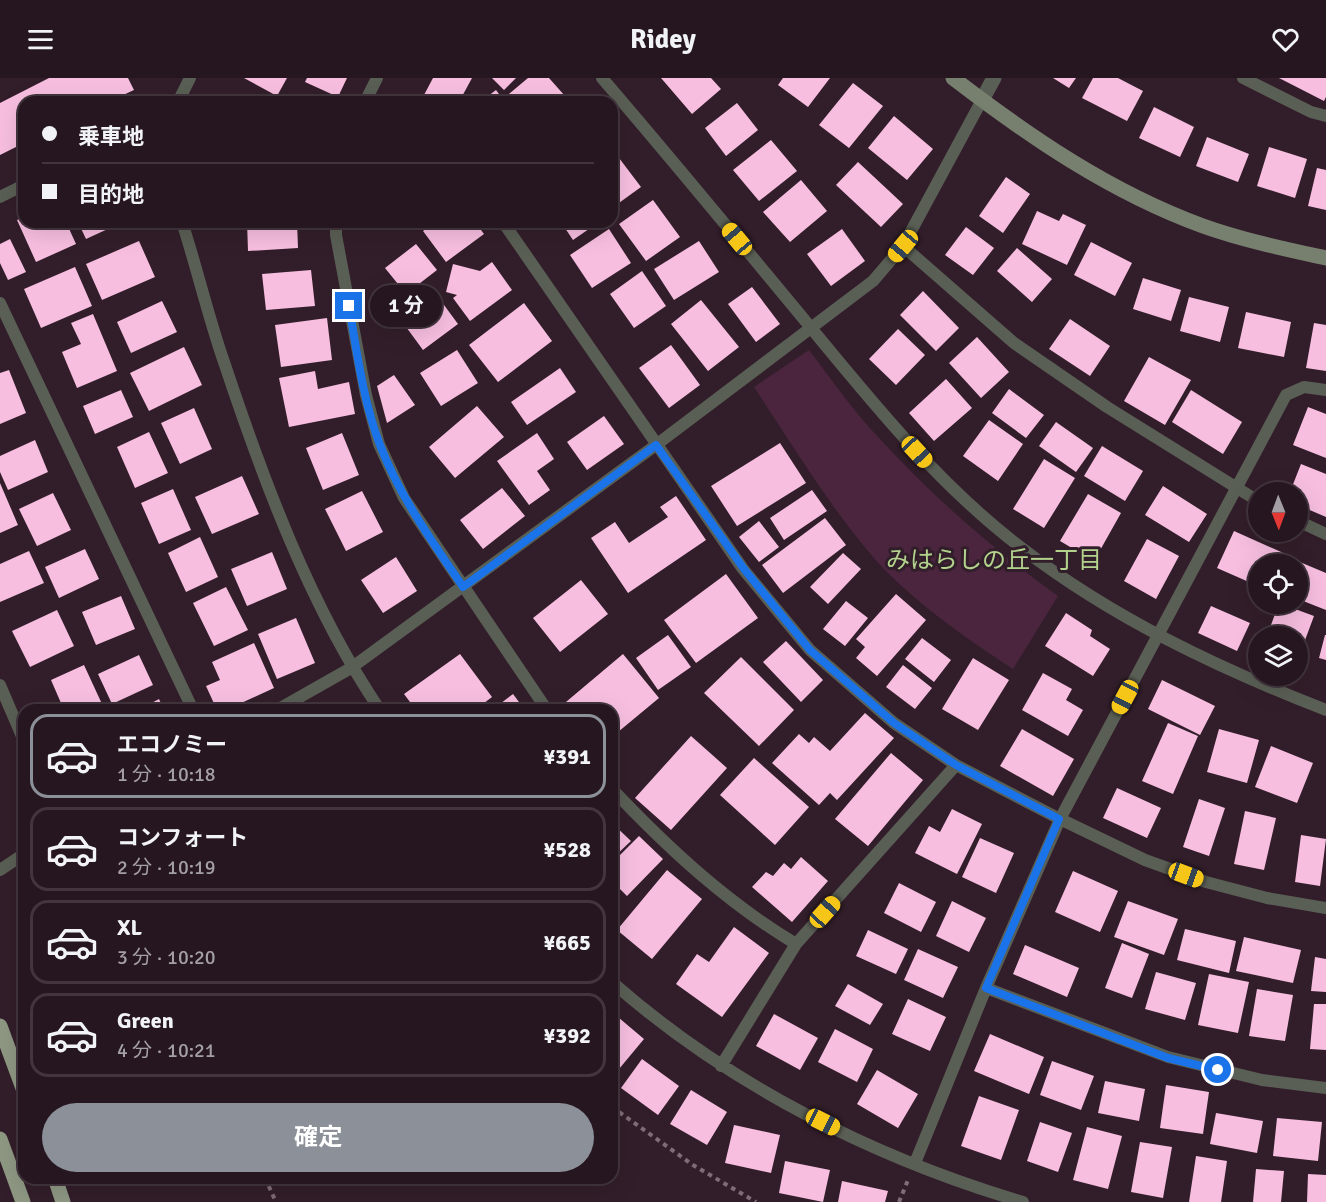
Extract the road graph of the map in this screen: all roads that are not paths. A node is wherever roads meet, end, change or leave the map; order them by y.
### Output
1 (190, 78) edge
2 (377, 78) edge
3 (602, 78) edge
4 (952, 78) edge
5 (994, 78) edge
6 (1243, 78) edge
7 (181, 96) edge
8 (369, 96) edge
9 (617, 96) edge
10 (618, 97) edge
11 (982, 100) junction
12 (1326, 116) edge
13 (18, 188) edge
14 (0, 197) edge
15 (184, 228) edge
16 (336, 228) edge
17 (508, 228) edge
18 (903, 246) junction
19 (1326, 258) edge
20 (0, 303) edge
21 (812, 330) junction
22 (1326, 390) edge
23 (656, 445) junction
24 (1236, 489) junction
25 (1248, 496) edge
26 (1308, 526) edge
27 (1326, 534) edge
28 (463, 587) junction
29 (1158, 635) junction
30 (351, 668) junction
31 (0, 686) edge
32 (191, 704) edge
33 (288, 704) edge
34 (376, 704) edge
35 (543, 704) edge
36 (1326, 710) edge
37 (18, 727) edge
38 (956, 765) junction
39 (618, 795) edge
40 (1059, 819) junction
41 (18, 858) edge
42 (0, 870) edge
43 (1326, 908) edge
44 (796, 944) junction
45 (618, 987) edge
46 (986, 988) junction
47 (0, 1026) edge
48 (721, 1066) junction
49 (18, 1075) edge
50 (1326, 1088) edge
51 (0, 1139) edge
52 (915, 1163) junction
53 (57, 1184) edge
54 (22, 1202) edge
55 (63, 1202) edge
56 (1023, 1202) edge

1 - 7 lane
2 - 8 lane
3 - 9 lane
4 - 11 street
5 - 11 street
6 - 12 lane
10 - 21 lane
11 - 18 lane
11 - 19 street
13 - 14 lane
15 - 30 lane
16 - 28 lane
17 - 23 lane
18 - 21 lane
18 - 24 lane
20 - 32 lane
21 - 23 lane
21 - 29 lane
22 - 24 lane
23 - 28 lane
23 - 38 lane
24 - 25 lane
24 - 29 lane
26 - 27 lane
28 - 30 lane
28 - 35 lane
29 - 36 lane
29 - 40 lane
30 - 33 lane
30 - 34 lane
31 - 37 lane
38 - 40 lane
38 - 44 lane
39 - 44 lane
40 - 43 lane
40 - 46 lane
41 - 42 lane
44 - 48 lane
45 - 48 lane
46 - 50 lane
46 - 52 lane
47 - 49 main road
48 - 52 lane
51 - 54 main road
52 - 56 lane
53 - 55 main road

